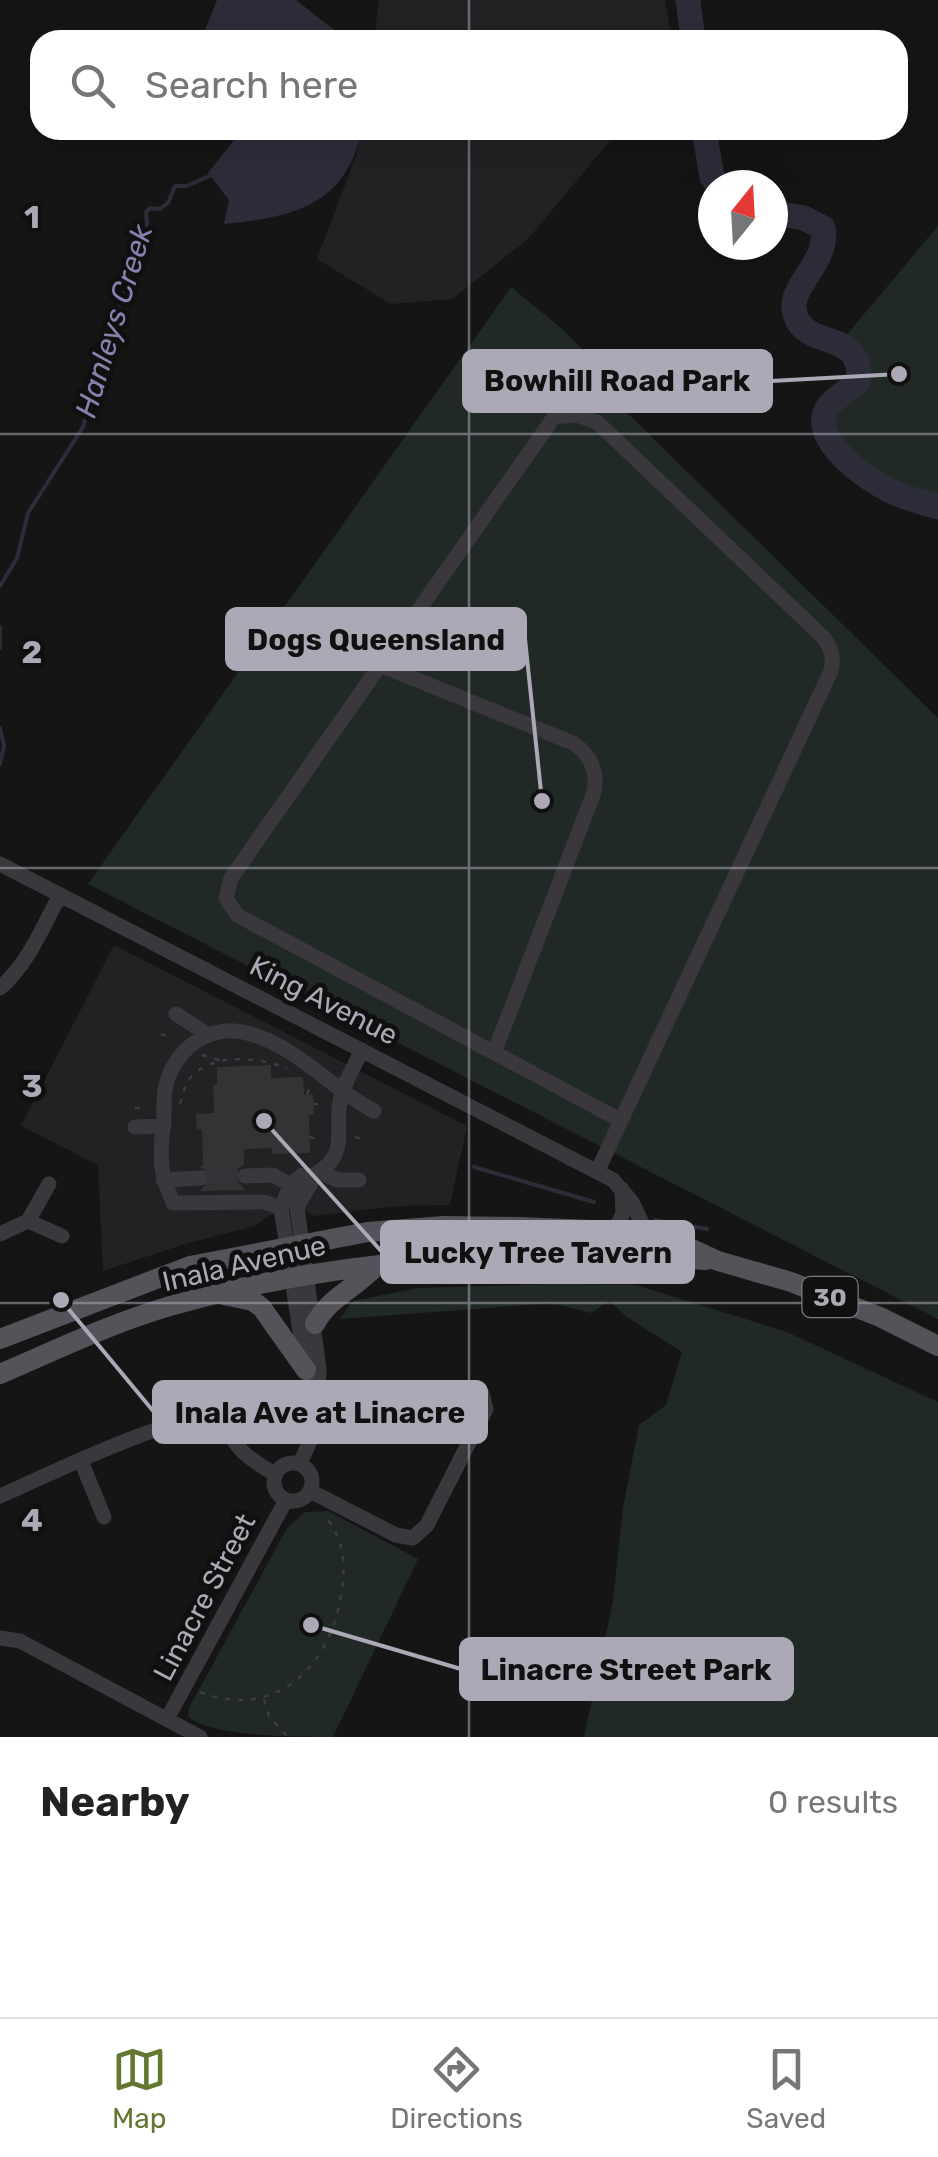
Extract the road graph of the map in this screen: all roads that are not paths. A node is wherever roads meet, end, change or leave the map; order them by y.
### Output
1 (380, 665) junction
2 (0, 864) edge
3 (60, 895) junction
4 (0, 988) edge
5 (176, 1014) dead end
6 (207, 1034) junction
7 (362, 1050) junction
8 (494, 1053) junction
9 (342, 1090) junction
10 (374, 1111) dead end
11 (620, 1120) junction
12 (164, 1126) junction
13 (135, 1127) dead end
14 (596, 1172) junction
15 (315, 1174) junction
16 (245, 1176) tunnel mouth
17 (200, 1178) tunnel mouth
18 (164, 1180) junction
19 (360, 1180) dead end
20 (49, 1184) dead end
21 (297, 1189) junction
22 (622, 1189) junction
23 (281, 1208) junction
24 (28, 1222) junction
25 (615, 1230) junction
26 (0, 1234) edge
27 (62, 1236) dead end
28 (653, 1236) junction
29 (294, 1244) junction
30 (718, 1260) junction
31 (376, 1266) junction
32 (298, 1276) junction
33 (218, 1294) junction
34 (315, 1324) junction
35 (0, 1339) edge
36 (938, 1346) edge
37 (313, 1370) junction
38 (0, 1374) edge
39 (482, 1393) dead end
40 (81, 1461) junction
41 (300, 1464) junction
42 (275, 1474) junction
43 (310, 1491) junction
44 (0, 1496) edge
45 (286, 1500) junction
46 (104, 1517) dead end
47 (0, 1638) edge
48 (167, 1719) junction
49 (200, 1737) edge

1 - 8 street
1 - 8 street
1 - 11 street
2 - 3 street, King Avenue
3 - 4 street
3 - 7 street, King Avenue
5 - 6 street
6 - 9 street
6 - 12 street
7 - 9 street
7 - 14 street, King Avenue
8 - 11 street
9 - 10 street
9 - 15 street
11 - 14 street
12 - 13 street
12 - 18 street
14 - 22 street, King Avenue
15 - 19 street
15 - 21 street
16 - 21 street
17 - 18 street
18 - 23 street
20 - 24 street
21 - 23 street
21 - 29 street
22 - 25 street
22 - 28 street, King Avenue
23 - 29 street
24 - 26 street
24 - 27 street
25 - 28 main road, Inala Avenue / 30
25 - 29 main road, Inala Avenue / 30
28 - 30 main road, 30
29 - 32 street
29 - 35 main road, Inala Avenue / 30
30 - 31 main road, Inala Avenue / 30
30 - 36 main road, 30
31 - 32 main road, Inala Avenue / 30
31 - 34 main road
32 - 33 main road, Inala Avenue / 30
32 - 34 street
32 - 37 street
33 - 37 main road
33 - 38 main road, Inala Avenue / 30
34 - 37 street
37 - 41 street
39 - 43 street
40 - 42 street
40 - 44 street
40 - 46 street
41 - 42 street
41 - 43 street
42 - 45 street
43 - 45 street
45 - 48 street, Linacre Street
47 - 48 street
48 - 49 street

